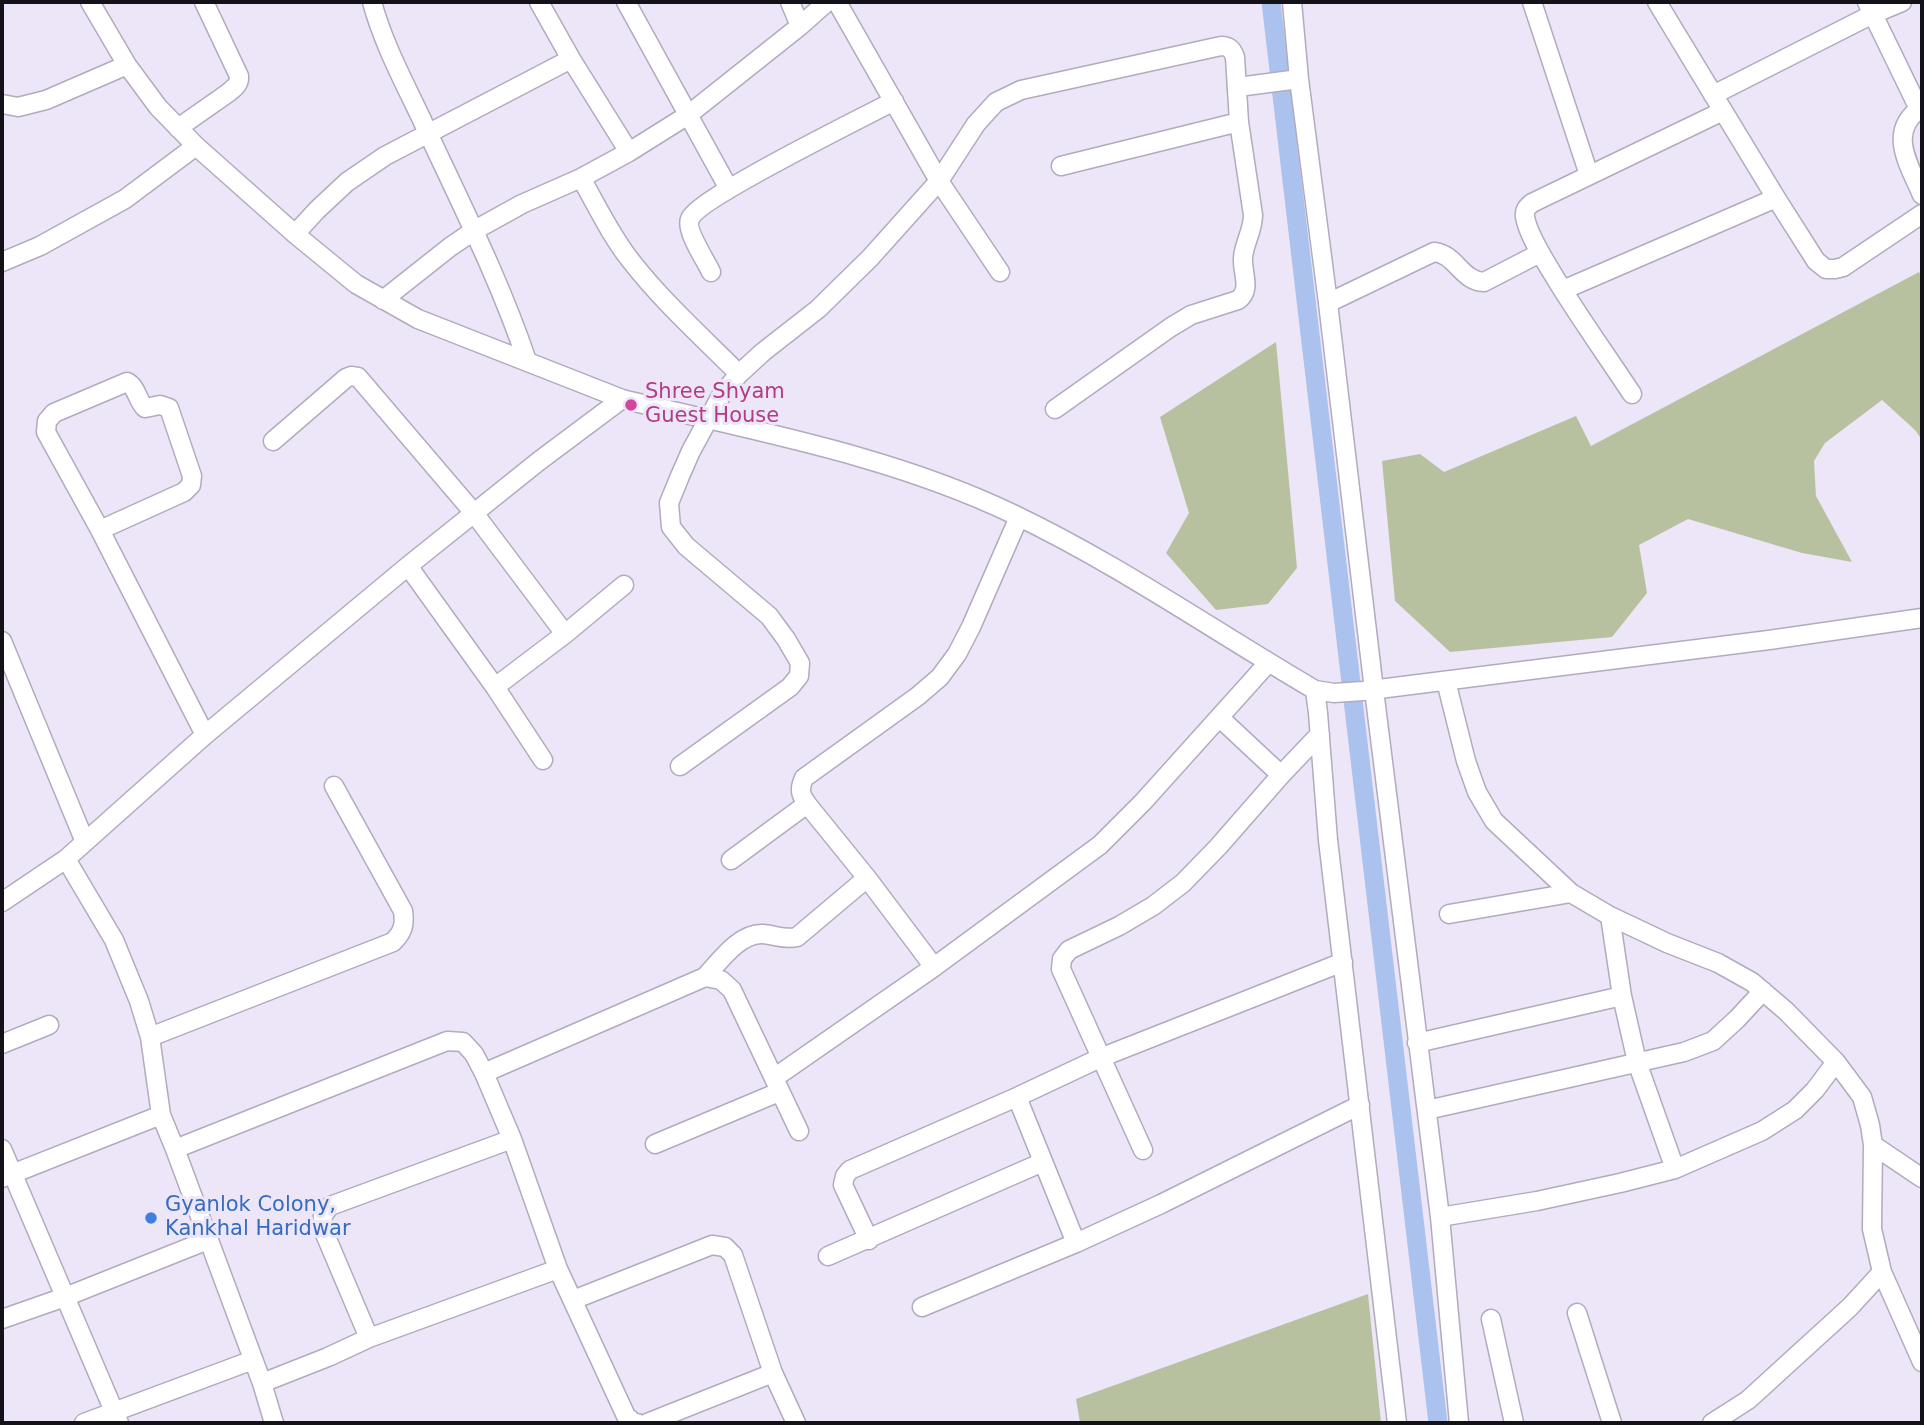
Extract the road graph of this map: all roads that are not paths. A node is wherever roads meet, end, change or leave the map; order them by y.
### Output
1 (91, 2) edge
2 (204, 2) edge
3 (372, 2) edge
4 (539, 2) edge
5 (626, 2) edge
6 (790, 2) edge
7 (827, 2) edge
8 (837, 2) edge
9 (1292, 2) edge
10 (1532, 2) edge
11 (1657, 2) edge
12 (1902, 2) edge
13 (1870, 8) edge
14 (800, 26) junction
15 (571, 59) junction
16 (127, 65) junction
17 (1292, 79) junction
18 (1238, 87) junction
19 (1713, 95) junction
20 (894, 101) junction
21 (2, 104) edge
22 (1921, 108) edge
23 (1723, 111) junction
24 (688, 115) junction
25 (1239, 122) junction
26 (178, 128) junction
27 (428, 132) junction
28 (197, 146) junction
29 (629, 152) junction
30 (1061, 166) dead end
31 (1589, 175) junction
32 (581, 178) junction
33 (939, 180) junction
34 (729, 189) junction
35 (1922, 195) edge
36 (1776, 198) junction
37 (1922, 214) edge
38 (475, 230) junction
39 (295, 234) junction
40 (1540, 253) junction
41 (2, 262) edge
42 (711, 272) dead end
43 (1000, 272) dead end
44 (1563, 290) junction
45 (383, 300) junction
46 (1328, 303) junction
47 (527, 361) junction
48 (738, 374) junction
49 (1632, 394) dead end
50 (622, 399) junction
51 (1055, 409) dead end
52 (709, 420) junction
53 (273, 441) dead end
54 (474, 513) junction
55 (1019, 517) junction
56 (100, 530) junction
57 (408, 566) junction
58 (624, 585) dead end
59 (1922, 618) edge
60 (565, 634) junction
61 (2, 643) edge
62 (1268, 663) junction
63 (1446, 681) junction
64 (495, 687) junction
65 (1315, 690) junction
66 (1369, 691) junction
67 (1220, 718) junction
68 (1320, 734) junction
69 (205, 735) junction
70 (543, 760) dead end
71 (680, 766) dead end
72 (1281, 775) junction
73 (334, 786) dead end
74 (807, 804) junction
75 (85, 842) junction
76 (66, 859) junction
77 (731, 860) dead end
78 (867, 878) junction
79 (1572, 892) junction
80 (2, 902) edge
81 (1449, 914) dead end
82 (1610, 916) junction
83 (1343, 962) junction
84 (934, 967) junction
85 (705, 976) junction
86 (1763, 991) junction
87 (1622, 996) junction
88 (49, 1025) dead end
89 (150, 1037) junction
90 (1418, 1043) junction
91 (2, 1044) edge
92 (1100, 1058) junction
93 (1637, 1062) junction
94 (1836, 1062) junction
95 (484, 1073) junction
96 (777, 1085) junction
97 (1017, 1097) junction
98 (1360, 1105) junction
99 (1427, 1110) junction
100 (161, 1115) junction
101 (799, 1131) dead end
102 (512, 1139) junction
103 (655, 1144) dead end
104 (1873, 1145) junction
105 (2, 1149) edge
106 (175, 1149) junction
107 (1143, 1150) dead end
108 (1043, 1162) junction
109 (1675, 1169) junction
110 (7, 1176) edge
111 (1922, 1178) edge
112 (1440, 1217) junction
113 (208, 1240) junction
114 (869, 1240) junction
115 (1076, 1243) junction
116 (828, 1256) dead end
117 (558, 1269) junction
118 (1882, 1272) junction
119 (65, 1297) junction
120 (573, 1300) junction
121 (922, 1307) dead end
122 (1577, 1313) dead end
123 (2, 1319) edge
124 (1491, 1319) dead end
125 (369, 1338) junction
126 (253, 1360) junction
127 (1922, 1362) edge
128 (774, 1373) junction
129 (262, 1383) junction
130 (117, 1418) edge
131 (84, 1423) edge
132 (274, 1423) edge
133 (637, 1423) edge
134 (647, 1423) edge
135 (796, 1423) edge
136 (1397, 1423) edge
137 (1459, 1423) edge
138 (1514, 1423) edge
139 (1612, 1423) edge
140 (1712, 1423) edge

1 - 16 street
2 - 26 street
3 - 27 street
4 - 15 street
5 - 24 street
6 - 14 street
7 - 14 street
8 - 20 street
9 - 17 street
10 - 31 street
11 - 19 street
12 - 13 street
13 - 19 street
13 - 22 street
14 - 24 street
15 - 27 street
15 - 29 street
16 - 21 street
16 - 26 street
17 - 18 street
17 - 46 street
18 - 25 street
18 - 33 street
19 - 23 street
20 - 33 street
20 - 34 street
22 - 35 street
23 - 31 street
23 - 36 street
24 - 29 street
24 - 34 street
25 - 30 street
25 - 51 street
26 - 28 street
27 - 38 street
27 - 39 street
28 - 39 street
28 - 41 street
29 - 32 street
31 - 40 street
32 - 38 street
32 - 48 street
33 - 43 street
33 - 48 street
34 - 42 street
36 - 37 street
36 - 44 street
38 - 45 street
38 - 47 street
39 - 45 street
40 - 44 street
40 - 46 street
44 - 49 street
45 - 47 street
46 - 66 street
47 - 50 street
48 - 52 street
50 - 52 street
50 - 54 street
52 - 55 street
52 - 71 street
53 - 54 street
54 - 57 street
54 - 60 street
55 - 62 street
55 - 74 street
56 - 56 street
56 - 69 street
57 - 64 street
57 - 69 street
58 - 60 street
59 - 63 street
60 - 64 street
61 - 75 street
62 - 65 street
62 - 67 street
63 - 66 street
63 - 79 street
64 - 70 street
65 - 66 street
65 - 68 street
66 - 90 street
67 - 72 street
67 - 84 street
68 - 72 street
68 - 83 street
69 - 75 street
72 - 92 street
73 - 89 street
74 - 77 street
74 - 78 street
75 - 76 street
76 - 80 street
76 - 89 street
78 - 84 street
78 - 85 street
79 - 81 street
79 - 82 street
82 - 86 street
82 - 87 street
83 - 92 street
83 - 98 street
84 - 96 street
85 - 95 street
85 - 96 street
86 - 93 street
86 - 94 street
87 - 90 street
87 - 93 street
88 - 91 street
89 - 100 street
90 - 99 street
92 - 97 street
92 - 107 street
93 - 99 street
93 - 109 street
94 - 104 street
94 - 109 street
95 - 102 street
95 - 106 street
96 - 101 street
96 - 103 street
97 - 108 street
97 - 114 street
98 - 115 street
98 - 136 street
99 - 112 street
100 - 106 street
100 - 110 street
102 - 117 street
102 - 125 street
104 - 111 street
104 - 118 street
105 - 110 street
106 - 113 street
108 - 114 street
108 - 115 street
109 - 112 street
110 - 119 street
112 - 137 street
113 - 119 street
113 - 126 street
114 - 116 street
115 - 121 street
117 - 120 street
117 - 125 street
118 - 127 street
118 - 140 street
119 - 123 street
119 - 130 street
120 - 128 street
120 - 133 street
122 - 139 street
124 - 138 street
125 - 129 street
126 - 129 street
126 - 130 street
128 - 134 street
128 - 135 street
129 - 132 street
130 - 131 street

